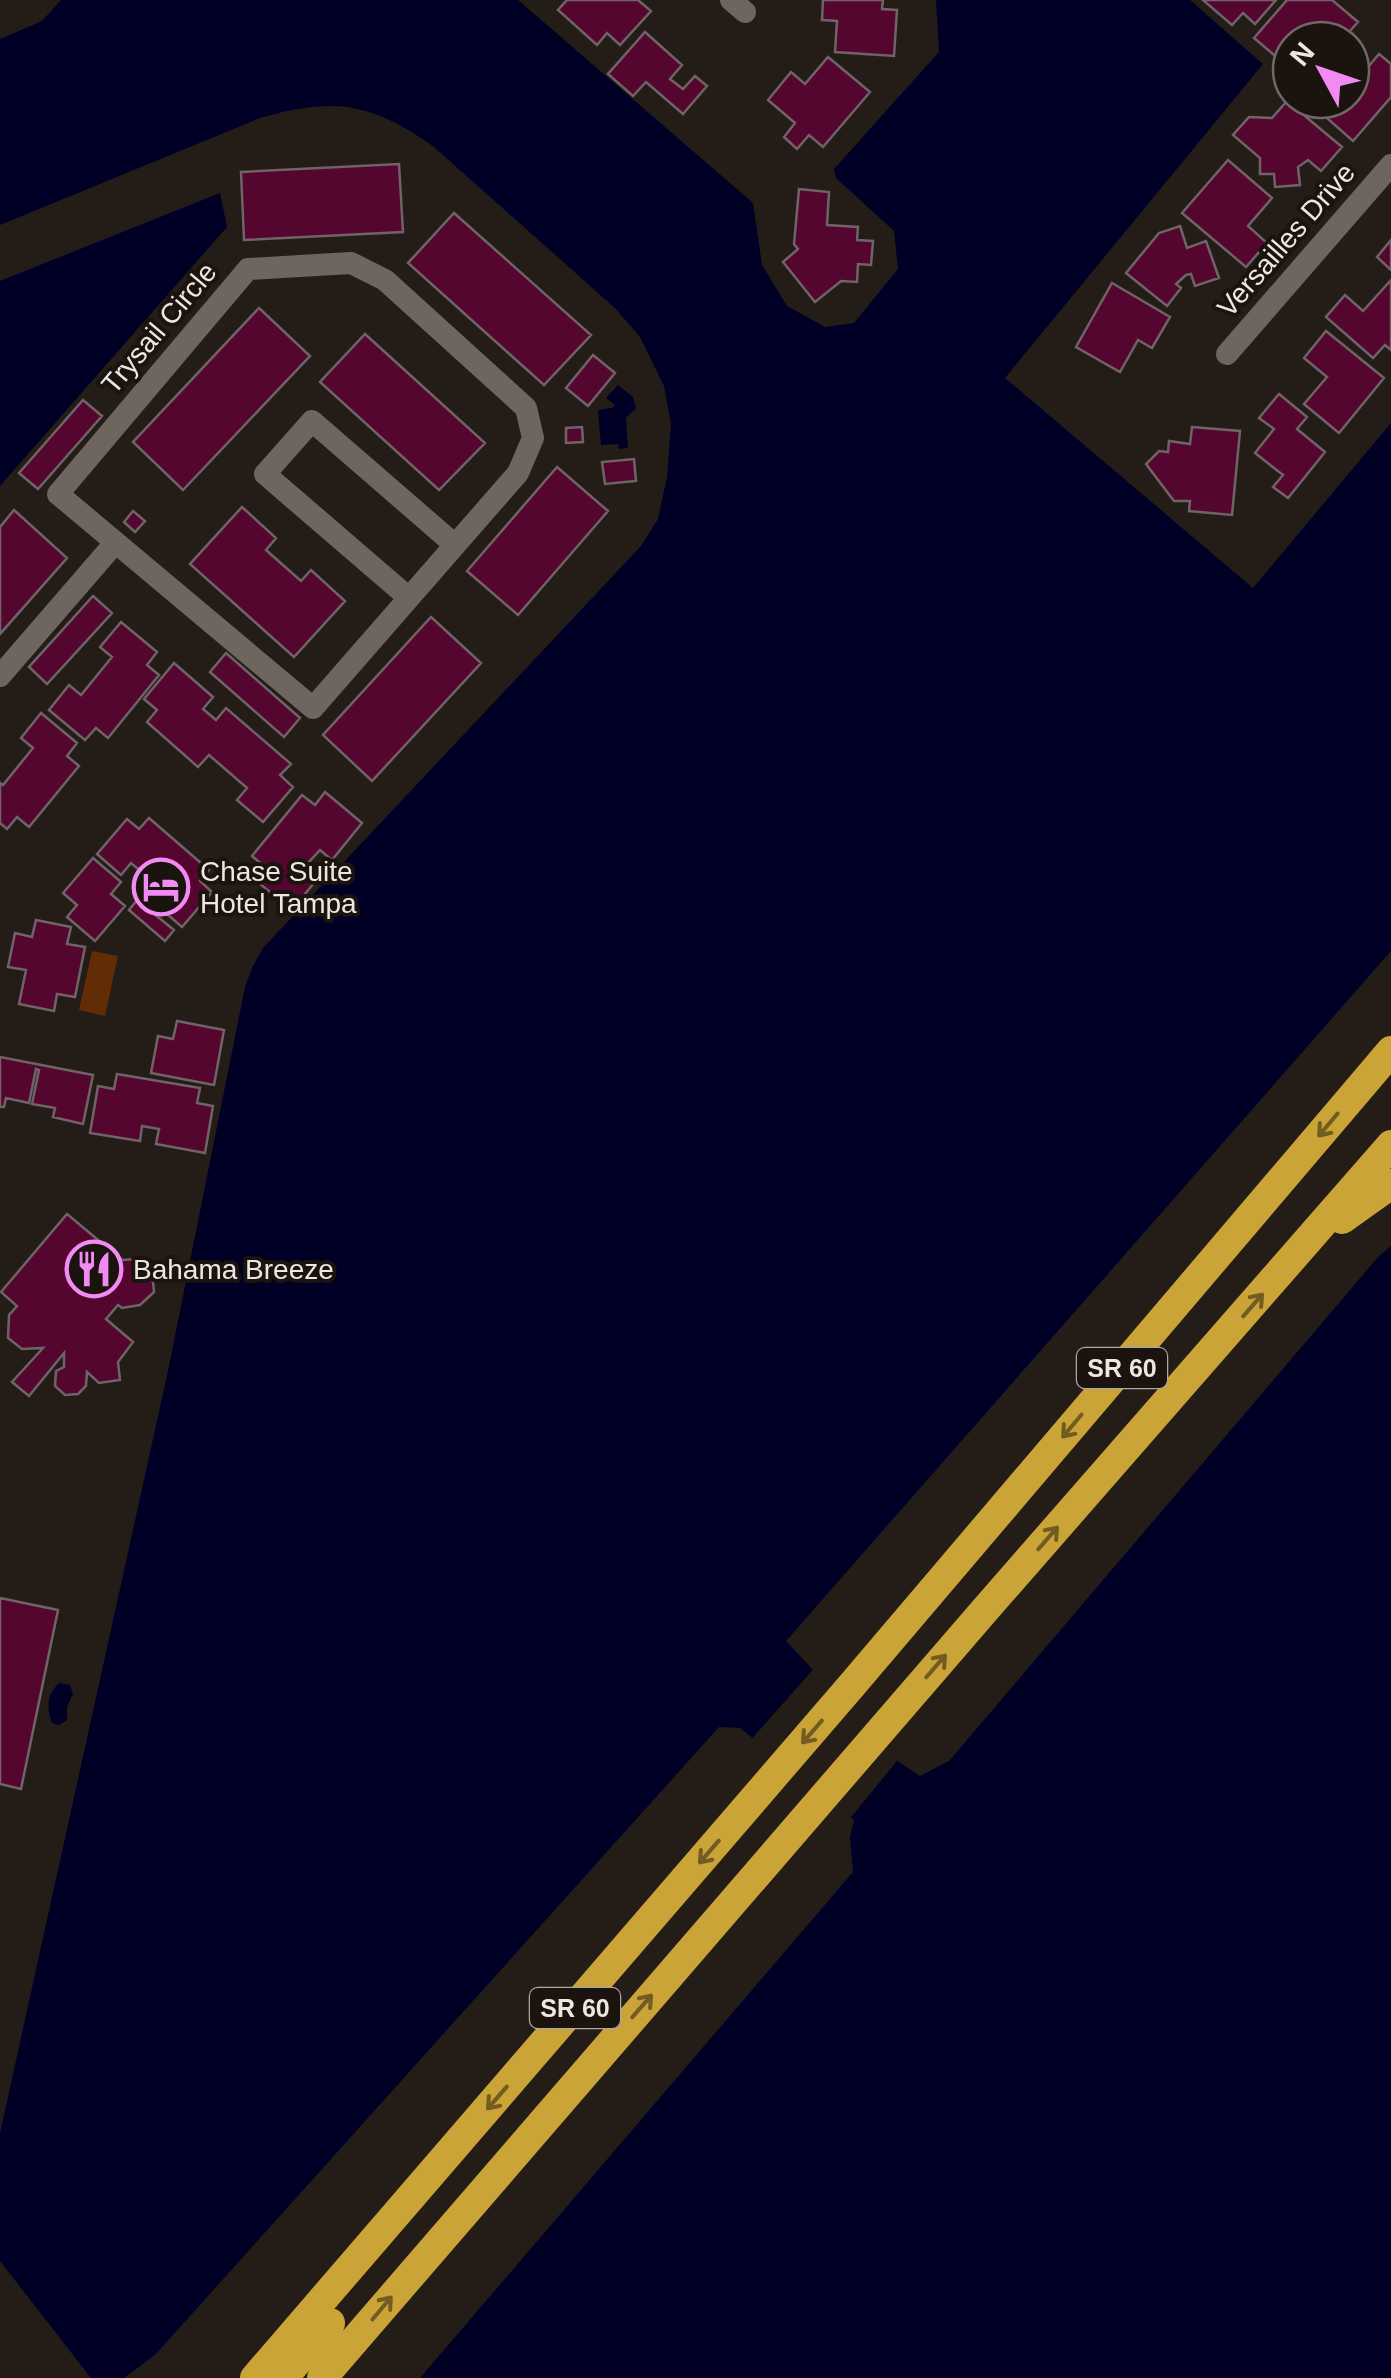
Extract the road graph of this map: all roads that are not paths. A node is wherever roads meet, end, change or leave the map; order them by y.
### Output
1 (1391, 165) edge
2 (1226, 354) dead end
3 (116, 543) junction
4 (455, 545) junction
5 (409, 598) junction
6 (0, 676) edge
7 (1391, 1051) edge
8 (1391, 1144) edge
9 (1391, 1184) edge
10 (1303, 1247) junction
11 (378, 2238) junction
12 (255, 2378) edge
13 (284, 2378) edge
14 (322, 2378) edge

1 - 2 street, Versailles Drive
3 - 4 street, Trysail Circle
3 - 5 street, Trysail Circle
3 - 6 street
4 - 5 street, Trysail Circle
4 - 5 street
7 -> 11 highway, SR 60
8 - 10 highway, SR 60
9 - 10 highway
14 -> 10 highway, SR 60
11 - 12 highway, SR 60
11 - 13 highway

